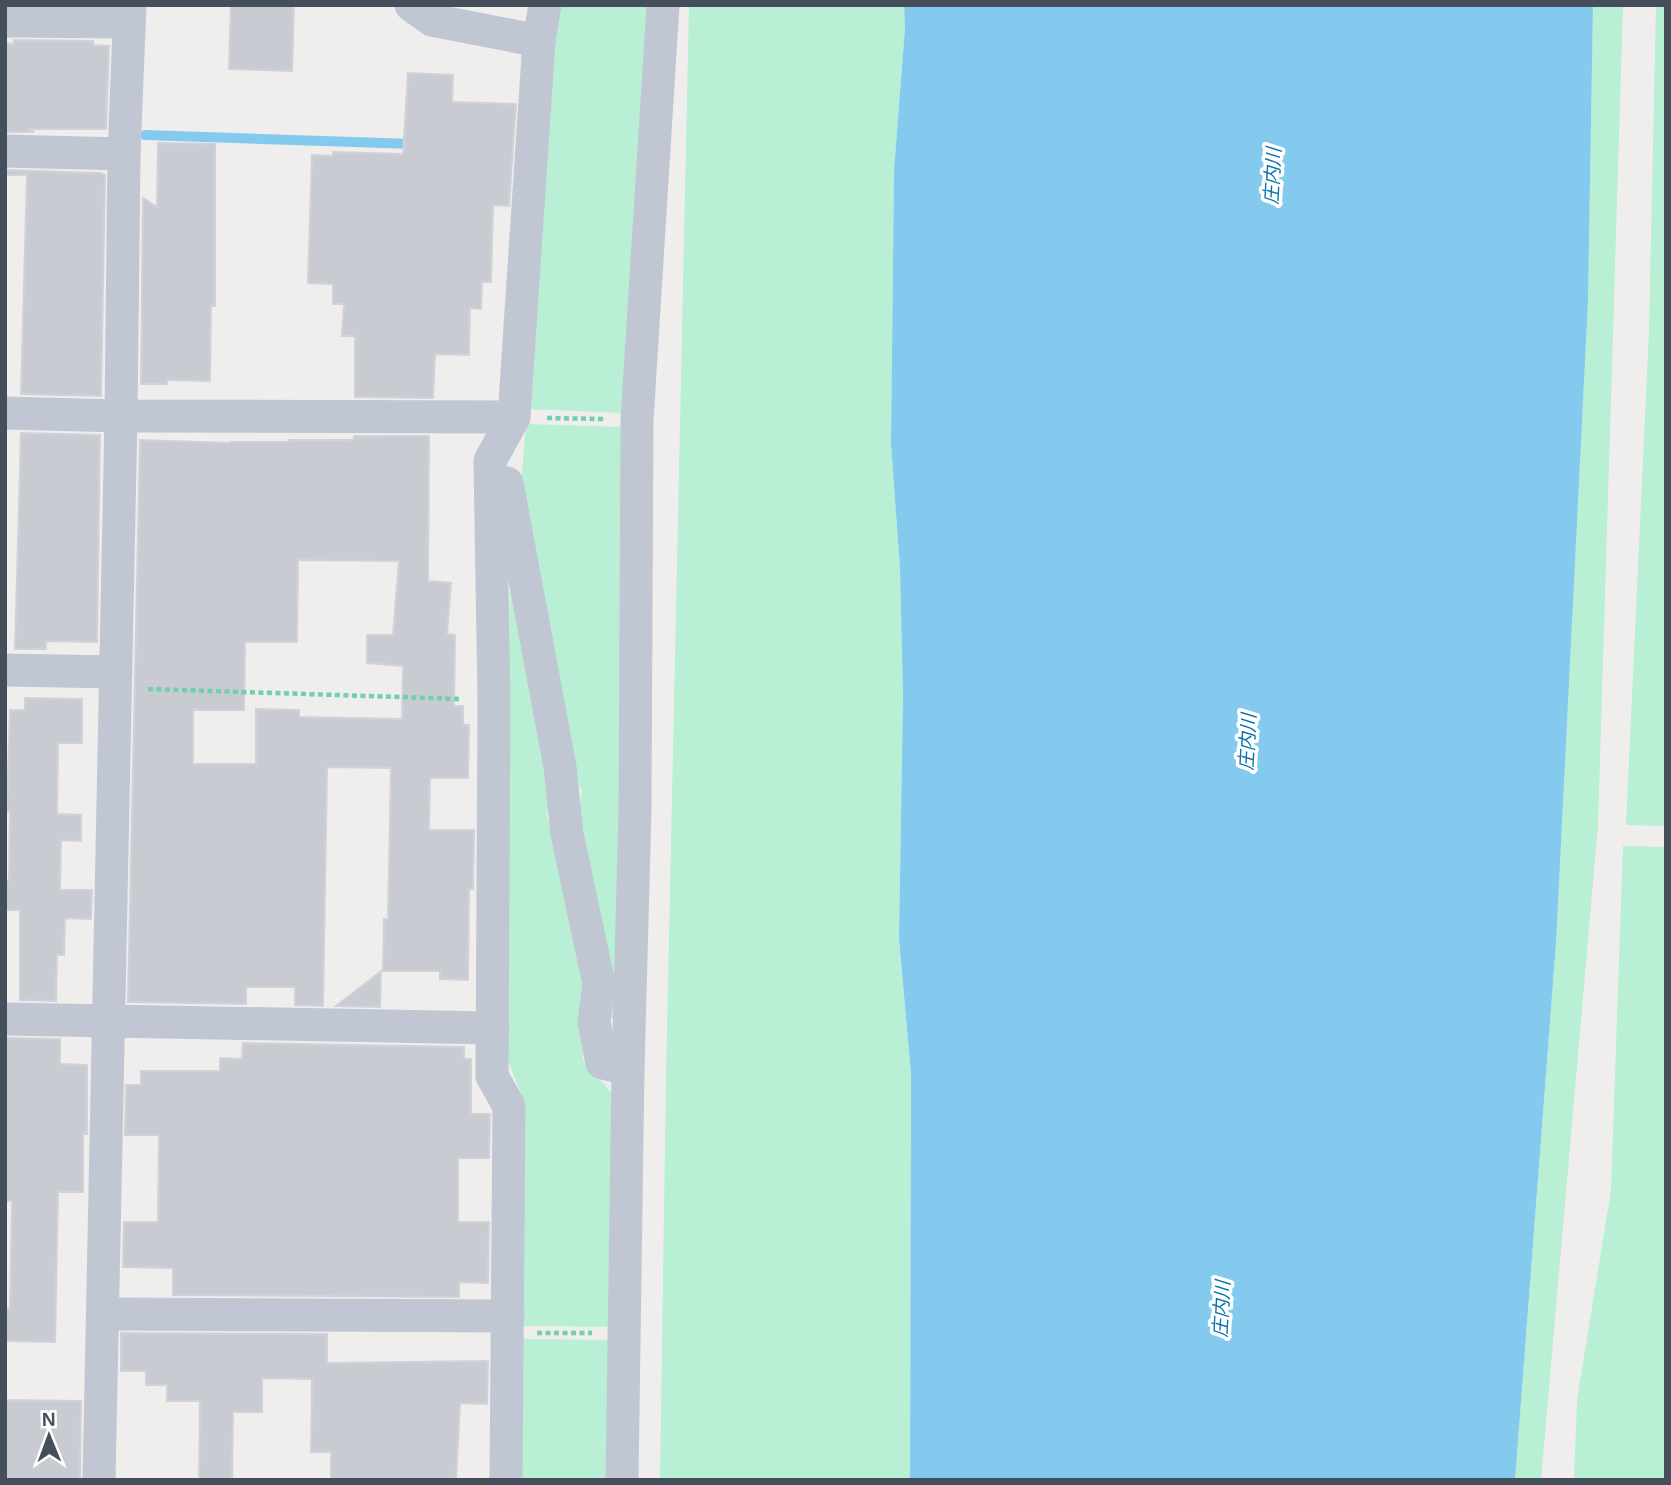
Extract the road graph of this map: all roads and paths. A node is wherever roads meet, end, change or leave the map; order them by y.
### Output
1 (411, 5) edge
2 (545, 5) edge
3 (663, 5) edge
4 (130, 14) edge
5 (5, 21) edge
6 (539, 41) junction
7 (5, 150) edge
8 (124, 154) junction
9 (5, 413) edge
10 (121, 416) junction
11 (514, 417) junction
12 (638, 421) junction
13 (490, 461) junction
14 (5, 670) edge
15 (116, 680) junction
16 (494, 701) junction
17 (5, 1019) edge
18 (108, 1021) junction
19 (492, 1028) junction
20 (628, 1069) junction
21 (103, 1314) junction
22 (508, 1325) junction
23 (624, 1333) junction
24 (99, 1480) edge
25 (506, 1480) edge
26 (622, 1480) edge

1 - 6 street
2 - 6 street
3 - 12 street
4 - 5 street
4 - 8 street
6 - 11 street
7 - 8 street
8 - 10 street
9 - 10 street
10 - 11 street
10 - 15 street
11 - 12 path
11 - 13 street
12 - 20 street
13 - 16 street
13 - 20 street
14 - 15 street
15 - 16 path
15 - 18 street
16 - 19 street
17 - 18 street
18 - 19 street
18 - 21 street
19 - 22 street
20 - 23 street
21 - 22 street
21 - 24 street
22 - 23 path
22 - 25 street
23 - 26 street

